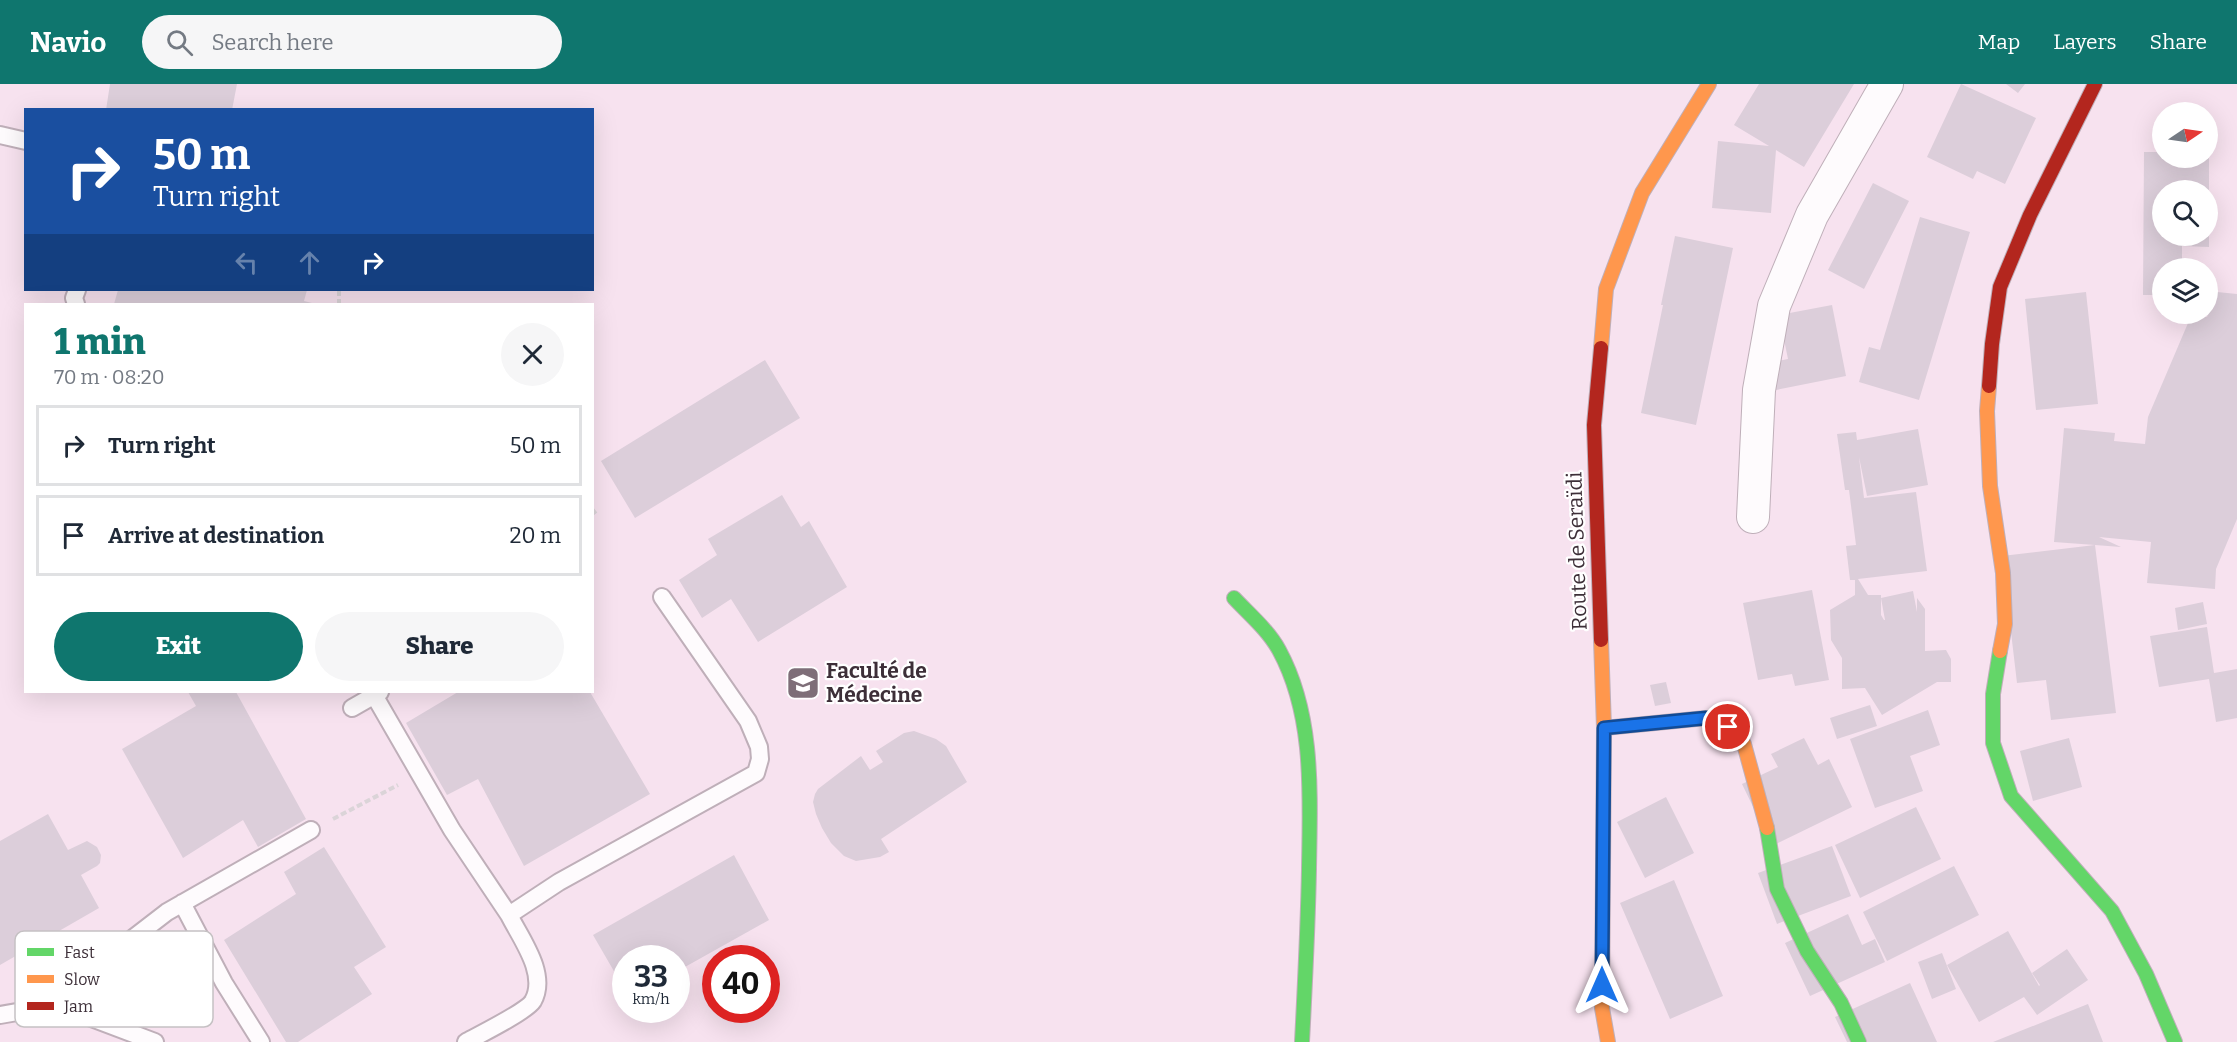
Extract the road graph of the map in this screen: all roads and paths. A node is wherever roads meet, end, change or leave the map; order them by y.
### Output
1 (1709, 84) edge
2 (1887, 84) edge
3 (2095, 84) edge
4 (0, 135) edge
5 (24, 141) edge
6 (594, 512) edge
7 (596, 514) dead end
8 (1753, 517) dead end
9 (662, 597) dead end
10 (1234, 598) dead end
11 (377, 693) edge
12 (352, 708) dead end
13 (1604, 728) junction
14 (419, 774) junction
15 (311, 830) joint
16 (182, 903) junction
17 (509, 915) junction
18 (141, 931) edge
19 (197, 931) edge
20 (213, 962) edge
21 (15, 1013) edge
22 (0, 1016) edge
23 (115, 1027) edge
24 (155, 1042) edge
25 (261, 1042) edge
26 (466, 1042) edge
27 (1302, 1042) edge
28 (1608, 1042) edge
29 (1859, 1042) edge
30 (2175, 1042) edge

1 - 13 street, Route de Seraïdi
2 - 8 street
3 - 30 street
4 - 5 lane
6 - 7 path
9 - 17 lane
10 - 27 street
11 - 12 lane
11 - 14 lane
13 - 28 street, Route de Seraïdi
13 - 29 street
14 - 15 path
14 - 17 lane
15 - 16 lane
16 - 18 lane
16 - 19 lane
17 - 26 lane
20 - 25 lane
21 - 22 lane
23 - 24 lane

